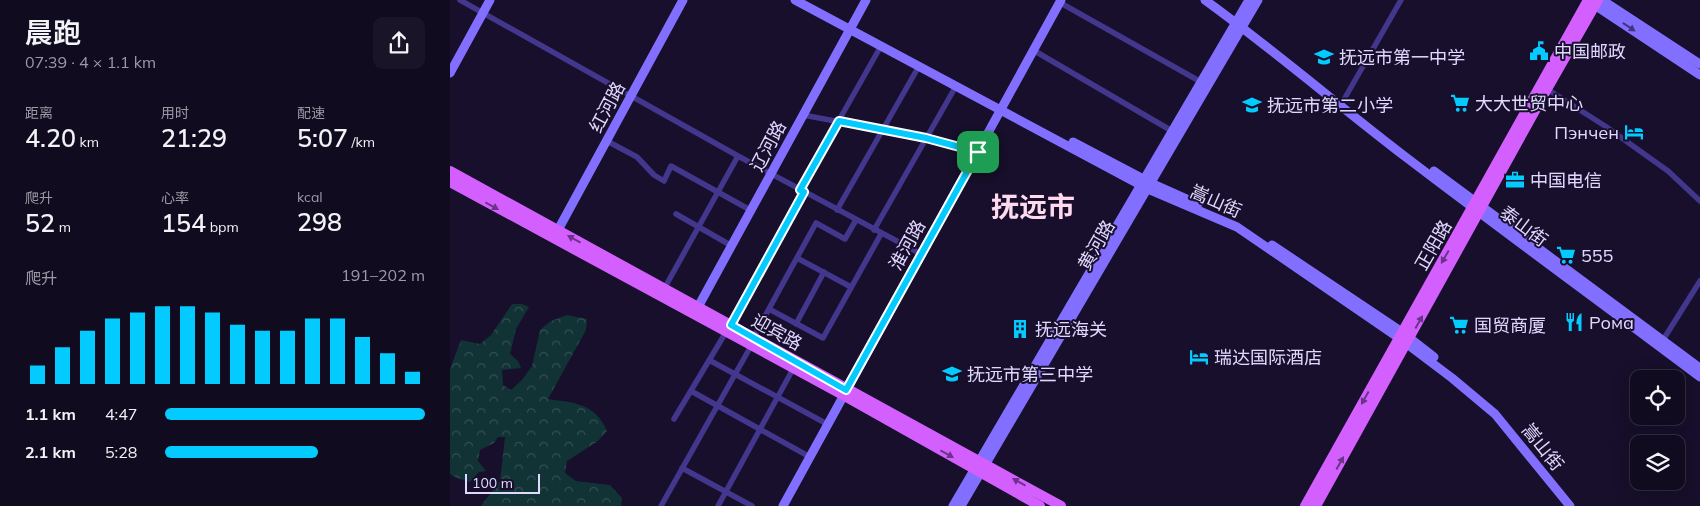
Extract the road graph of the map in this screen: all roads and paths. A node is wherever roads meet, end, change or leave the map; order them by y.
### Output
1 (460, 0) edge
2 (490, 0) edge
3 (684, 0) edge
4 (795, 0) edge
5 (806, 0) edge
6 (866, 0) edge
7 (1204, 0) edge
8 (1249, 0) edge
9 (1258, 0) edge
10 (1402, 0) edge
11 (1060, 1) edge
12 (1594, 1) edge
13 (483, 13) junction
14 (1239, 25) junction
15 (851, 27) junction
16 (881, 46) junction
17 (1033, 50) junction
18 (1700, 64) edge
19 (918, 66) junction
20 (450, 73) edge
21 (1700, 75) edge
22 (1201, 82) junction
23 (956, 86) junction
24 (1547, 89) junction
25 (631, 96) junction
26 (1331, 99) junction
27 (1342, 103) junction
28 (1001, 108) junction
29 (803, 115) junction
30 (839, 121) junction
31 (884, 130) junction
32 (1172, 131) junction
33 (926, 138) junction
34 (607, 140) junction
35 (978, 152) junction
36 (738, 156) junction
37 (450, 171) edge
38 (771, 174) junction
39 (450, 182) edge
40 (1146, 184) junction
41 (718, 191) junction
42 (802, 191) junction
43 (1700, 202) edge
44 (1478, 207) junction
45 (837, 210) junction
46 (752, 211) junction
47 (676, 214) dead end
48 (856, 220) junction
49 (699, 227) junction
50 (558, 230) junction
51 (874, 230) junction
52 (881, 234) junction
53 (732, 246) junction
54 (921, 254) junction
55 (797, 258) junction
56 (824, 272) junction
57 (1700, 281) edge
58 (851, 287) junction
59 (664, 288) junction
60 (698, 307) junction
61 (769, 309) junction
62 (796, 324) junction
63 (729, 329) junction
64 (1404, 338) junction
65 (1662, 340) junction
66 (752, 342) junction
67 (709, 360) junction
68 (1700, 368) edge
69 (793, 369) junction
70 (734, 374) junction
71 (1700, 377) edge
72 (691, 391) junction
73 (845, 392) junction
74 (777, 398) junction
75 (717, 405) junction
76 (674, 419) dead end
77 (828, 424) junction
78 (760, 430) junction
79 (810, 457) junction
80 (980, 467) junction
81 (682, 468) junction
82 (726, 492) junction
83 (661, 506) edge
84 (718, 506) edge
85 (752, 506) edge
86 (783, 506) edge
87 (953, 506) edge
88 (961, 506) edge
89 (1040, 506) edge
90 (1061, 506) edge
91 (1305, 506) edge
92 (1316, 506) edge
93 (1570, 506) edge
94 (1577, 506) edge

1 - 13 street
2 - 13 main road
3 - 25 main road, 红河路
4 - 15 main road, 嵩山街
5 - 15 main road, 嵩山街
6 - 15 main road, 辽河路
7 - 14 main road, 泰山街
8 - 14 main road, 黄河路
9 - 14 main road, 黄河路
10 - 27 street
11 - 17 main road, 淮河路
11 - 22 street
12 - 18 main road
12 -> 21 main road
12 - 24 main road, 正阳路
12 - 44 main road, 正阳路
13 - 20 main road
13 - 25 street
14 - 22 main road, 黄河路
14 - 26 main road, 泰山街
14 - 40 main road, 黄河路
15 - 16 main road, 嵩山街
15 - 28 main road, 嵩山街
15 - 29 main road, 辽河路
16 - 19 main road, 嵩山街
16 - 30 street
17 - 28 main road, 淮河路
17 - 32 street
19 - 23 main road, 嵩山街
19 - 31 street
22 - 32 main road, 黄河路
23 - 28 main road, 嵩山街
23 - 33 street
24 - 43 street
24 - 44 main road, 正阳路
25 - 34 main road, 红河路
25 - 36 street
26 - 27 main road, 泰山街
26 - 44 main road, 泰山街
27 - 44 main road, 泰山街
28 - 35 main road, 淮河路
28 - 40 main road, 嵩山街
29 - 30 street
29 - 38 main road, 辽河路
30 - 31 street
30 - 42 street
31 - 33 street
31 - 45 street
32 - 40 main road, 黄河路
33 - 35 street
33 - 51 street
34 - 41 street
34 - 50 main road, 红河路
35 - 54 main road, 淮河路
36 - 38 street
36 - 41 street
37 - 50 main road, 迎宾路
38 - 42 street
38 - 46 main road, 辽河路
39 -> 63 main road, 迎宾路
40 - 64 main road, 嵩山街
40 - 80 main road, 黄河路
41 - 46 street
41 - 49 street
42 - 45 street
42 - 63 street
44 - 64 main road, 正阳路
44 - 65 main road, 泰山街
44 - 71 main road, 泰山街
45 - 48 street
46 - 53 main road, 辽河路
47 - 49 street
48 - 51 street
48 - 55 street
49 - 53 street
49 - 59 street
59 -> 50 main road, 迎宾路
51 - 52 street
52 - 54 street
52 - 58 street
53 - 60 main road, 辽河路
54 - 73 main road, 淮河路
55 - 56 street
55 - 61 street
56 - 58 street
56 - 62 street
57 - 65 street
58 - 62 street
59 - 60 main road, 迎宾路
60 - 63 main road, 迎宾路
61 - 62 street
61 - 66 street
63 - 66 main road, 迎宾路
63 - 67 street
64 -> 91 main road, 正阳路
92 -> 64 main road, 正阳路
64 - 93 main road, 嵩山街
64 - 94 main road, 嵩山街
65 - 68 main road, 泰山街
66 - 69 main road, 迎宾路
66 - 70 street
66 - 73 main road, 迎宾路
67 - 70 street
67 - 72 street
69 - 73 main road, 迎宾路
69 - 74 street
70 - 74 street
70 - 75 street
72 - 75 street
72 - 76 street
73 - 77 main road, 淮河路
73 - 80 main road, 迎宾路
74 - 77 street
74 - 78 street
75 - 78 street
75 - 81 street
77 - 79 main road, 淮河路
78 - 79 street
78 - 82 street
79 - 86 main road, 淮河路
80 - 87 main road, 黄河路
80 - 88 main road, 黄河路
80 - 89 main road, 迎宾路
90 -> 80 main road, 迎宾路
81 - 82 street
81 - 83 street
82 - 84 street
82 - 85 street

